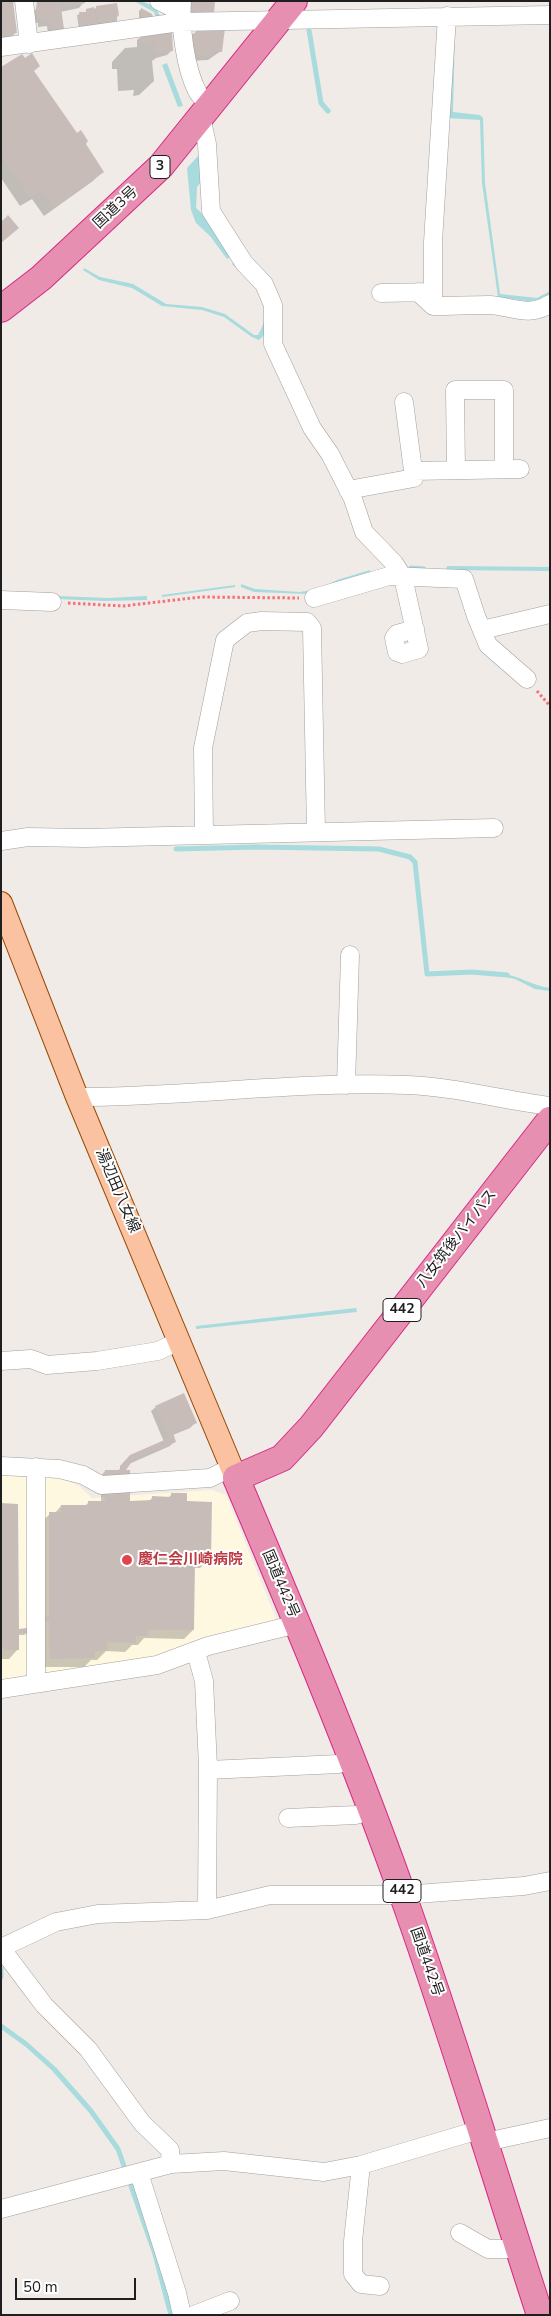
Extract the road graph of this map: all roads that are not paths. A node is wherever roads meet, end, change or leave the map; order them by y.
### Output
1 (24, 1) edge
2 (159, 1) edge
3 (288, 10) edge
4 (181, 12) edge
5 (550, 15) edge
6 (447, 16) junction
7 (29, 44) junction
8 (1, 47) edge
9 (205, 111) junction
10 (381, 293) dead end
11 (428, 296) junction
12 (550, 304) edge
13 (1, 309) edge
14 (404, 402) dead end
15 (456, 470) junction
16 (413, 471) junction
17 (348, 490) junction
18 (396, 576) junction
19 (314, 598) road end
20 (1, 600) edge
21 (52, 602) road end
22 (550, 614) edge
23 (415, 629) dead end
24 (482, 630) junction
25 (521, 675) dead end
26 (494, 828) dead end
27 (316, 832) junction
28 (204, 835) junction
29 (1, 841) edge
30 (1, 903) edge
31 (350, 955) dead end
32 (346, 1085) junction
33 (77, 1097) junction
34 (550, 1106) edge
35 (550, 1120) edge
36 (179, 1341) junction
37 (1, 1361) edge
38 (1, 1466) edge
39 (36, 1467) junction
40 (234, 1472) junction
41 (297, 1624) junction
42 (196, 1652) junction
43 (36, 1682) junction
44 (1, 1689) edge
45 (339, 1764) dead end
46 (208, 1770) junction
47 (372, 1810) junction
48 (288, 1818) dead end
49 (550, 1881) edge
50 (403, 1895) junction
51 (207, 1910) junction
52 (1, 1948) edge
53 (550, 2128) edge
54 (484, 2135) junction
55 (171, 2164) junction
56 (361, 2165) junction
57 (131, 2176) junction
58 (1, 2209) edge
59 (460, 2233) dead end
60 (518, 2249) junction
61 (380, 2286) dead end
62 (230, 2301) dead end
63 (182, 2315) edge
64 (194, 2315) edge
65 (540, 2315) edge

1 - 7 street
2 - 4 street
3 - 4 street
3 - 6 street
3 - 9 highway, 国道3号 / 3
4 - 7 street
4 - 9 street
5 - 6 street
6 - 11 street
7 - 8 street
9 - 13 highway, 国道3号 / 3
9 - 17 street
10 - 11 street
11 - 12 street
14 - 16 street
15 - 15 street
15 - 16 street
16 - 17 street
17 - 18 street
18 - 19 street
18 - 23 street
18 - 24 street
20 - 21 street
22 - 24 street
24 - 25 street
26 - 27 street
27 - 28 street
27 - 28 street
28 - 29 street
30 - 33 main road, 湯辺田八女線
31 - 32 street
32 - 33 street
32 - 34 street
33 - 36 main road, 湯辺田八女線
35 - 40 highway, 八女筑後バイパス / 442
36 - 37 street
36 - 40 main road, 湯辺田八女線
38 - 39 street
39 - 40 street
39 - 43 street
40 - 41 highway, 国道442号 / 442
41 - 42 street
41 - 47 highway, 国道442号 / 442
42 - 43 street
42 - 46 street
43 - 44 street
45 - 46 street
46 - 51 street
47 - 48 street
47 - 50 highway, 国道442号 / 442
49 - 50 street
50 - 51 street
50 - 54 highway, 国道442号 / 442
51 - 52 street
52 - 55 street
53 - 54 street
54 - 56 street
54 - 60 highway, 国道442号 / 442
55 - 56 street
55 - 57 street
56 - 61 street
57 - 58 street
57 - 63 street
59 - 60 street
60 - 65 highway, 国道442号 / 442
62 - 64 street

